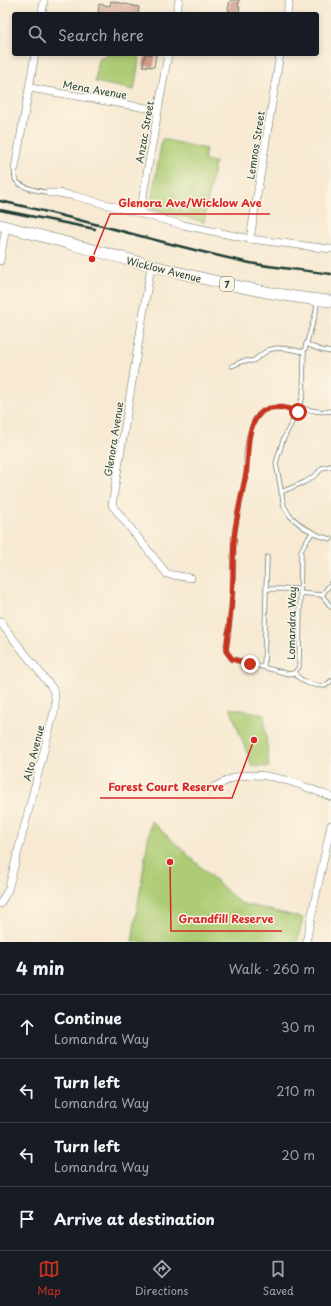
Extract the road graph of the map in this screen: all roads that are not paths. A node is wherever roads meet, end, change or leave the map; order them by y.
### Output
1 (44, 0) edge
2 (179, 0) edge
3 (289, 0) edge
4 (42, 12) edge
5 (176, 12) edge
6 (287, 12) edge
7 (35, 56) edge
8 (168, 56) edge
9 (280, 56) edge
10 (30, 88) junction
11 (158, 110) junction
12 (15, 168) joint
13 (49, 193) joint
14 (140, 213) junction
15 (3, 226) edge
16 (250, 239) junction
17 (331, 249) edge
18 (0, 261) edge
19 (151, 266) junction
20 (317, 300) junction
21 (331, 301) edge
22 (306, 344) junction
23 (304, 352) junction
24 (331, 352) edge
25 (232, 366) dead end
26 (299, 407) junction
27 (331, 411) edge
28 (298, 412) junction
29 (331, 466) edge
30 (281, 492) junction
31 (313, 532) junction
32 (331, 539) edge
33 (267, 557) dead end
34 (191, 578) dead end
35 (331, 582) edge
36 (266, 589) junction
37 (300, 591) junction
38 (322, 595) junction
39 (331, 607) edge
40 (0, 622) edge
41 (264, 667) junction
42 (294, 673) junction
43 (331, 680) edge
44 (210, 788) dead end
45 (331, 797) edge
46 (331, 825) edge
47 (0, 904) edge
48 (306, 942) edge

1 - 4 street
2 - 5 street
3 - 6 street
7 - 10 street
8 - 11 street, Anzac Street
9 - 16 street, Lemnos Street
10 - 11 street, Mena Avenue
10 - 12 street
11 - 14 street, Anzac Street
12 - 13 lane
13 - 14 street
14 - 16 street
15 - 18 street
15 - 19 main road, Wicklow Avenue / 7
16 - 17 street
19 - 20 main road, Wicklow Avenue / 7
19 - 34 street, Glenora Avenue
20 - 21 main road, Wicklow Avenue / 7
20 - 22 lane
22 - 23 lane
22 - 24 lane
23 - 25 lane
23 - 26 lane
26 - 27 lane
26 - 28 lane
28 - 30 lane
28 - 41 lane, Lomandra Way
29 - 30 lane
30 - 31 lane
31 - 32 lane
31 - 37 lane, Lomandra Way
33 - 36 lane
35 - 38 lane
36 - 37 lane
36 - 41 lane
37 - 38 lane
37 - 42 lane, Lomandra Way
38 - 39 lane
40 - 47 street, Alto Avenue
41 - 42 lane, Lomandra Way
42 - 43 lane
44 - 45 street
46 - 48 street

